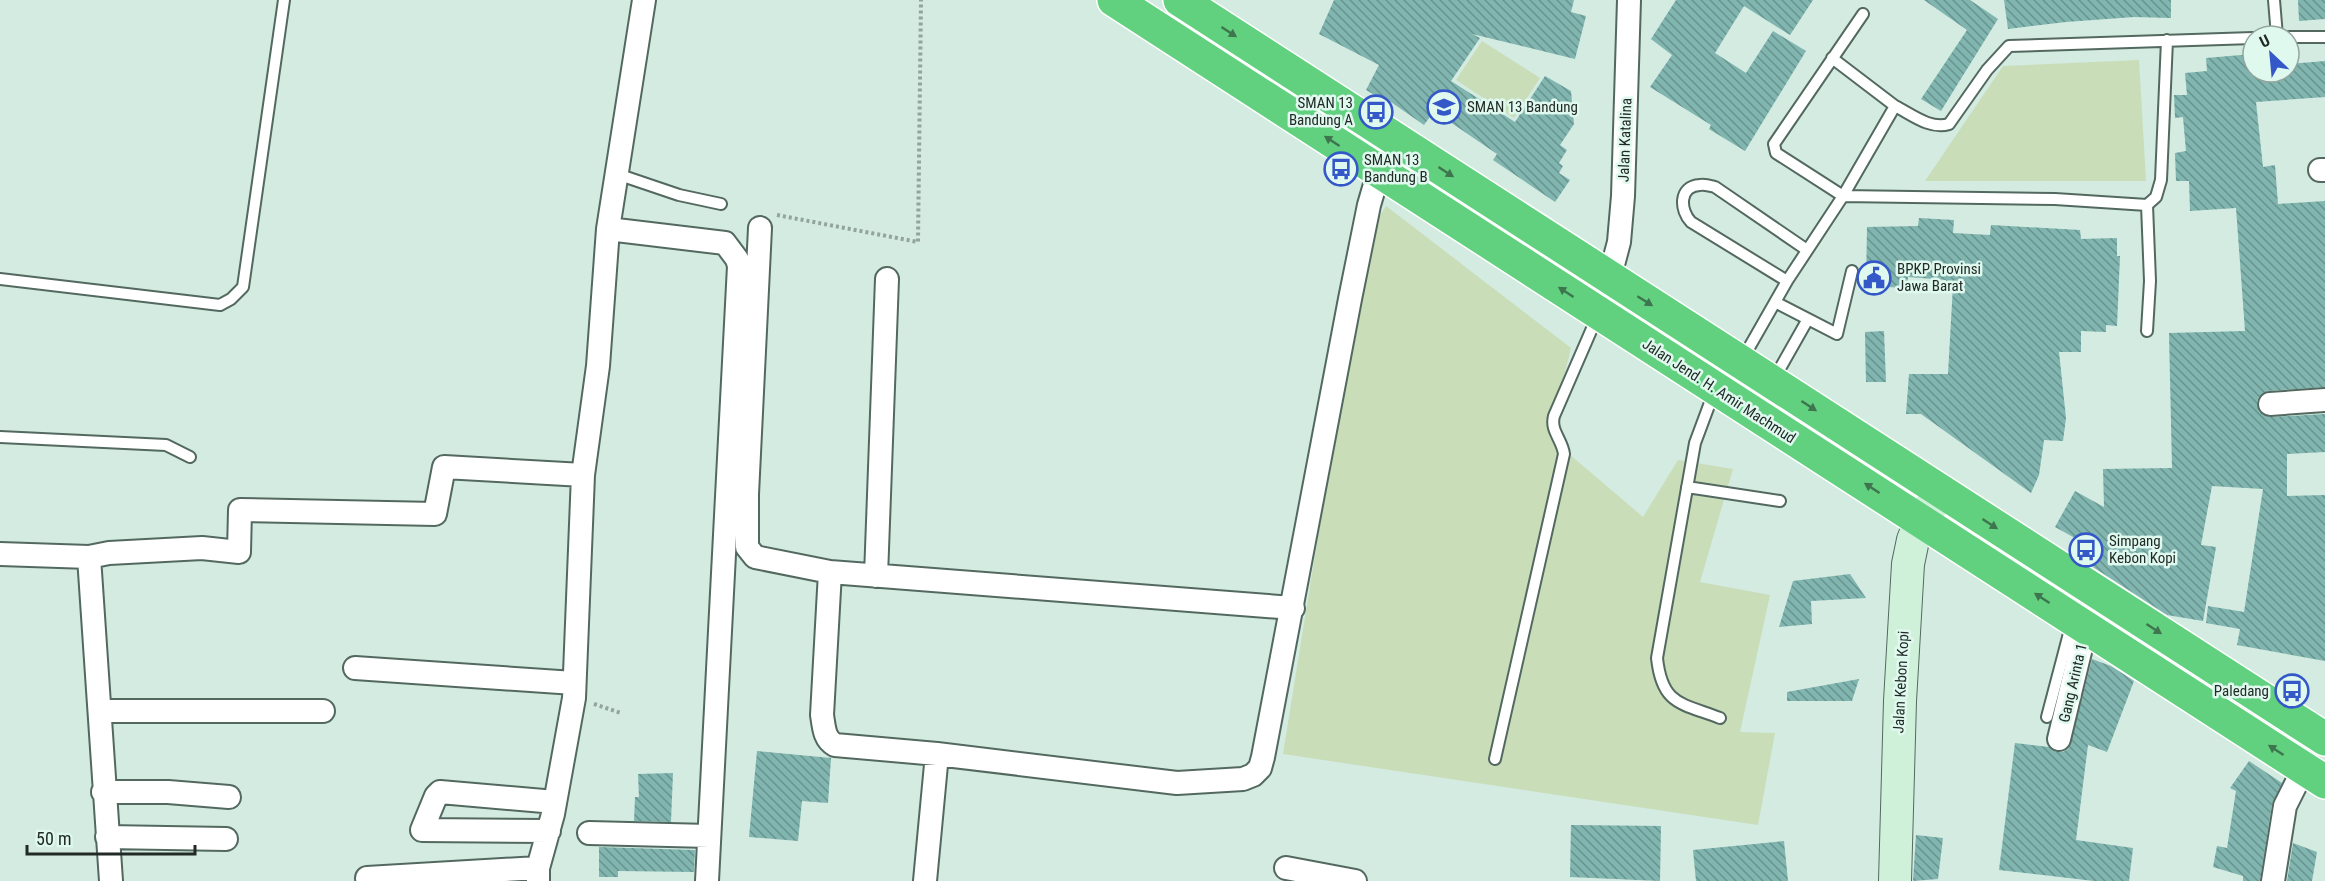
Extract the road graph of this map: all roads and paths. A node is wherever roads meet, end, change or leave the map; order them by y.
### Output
1 (284, 0) edge
2 (644, 0) edge
3 (921, 0) edge
4 (1629, 0) edge
5 (2274, 0) edge
6 (1119, 1) edge
7 (1189, 2) edge
8 (1863, 14) dead end
9 (2276, 24) edge
10 (2301, 37) edge
11 (2325, 37) edge
12 (1172, 38) junction
13 (2241, 38) edge
14 (2167, 40) junction
15 (1832, 58) junction
16 (1895, 106) junction
17 (1379, 171) junction
18 (617, 174) junction
19 (1843, 196) junction
20 (721, 204) dead end
21 (2147, 205) junction
22 (764, 220) joint
23 (608, 229) junction
24 (1807, 250) junction
25 (1852, 272) dead end
26 (1604, 275) junction
27 (0, 279) edge
28 (887, 279) dead end
29 (1786, 281) junction
30 (1775, 302) junction
31 (1598, 313) junction
32 (1808, 319) junction
33 (2147, 331) dead end
34 (1741, 362) junction
35 (1772, 382) junction
36 (1715, 388) junction
37 (2325, 400) edge
38 (2270, 404) dead end
39 (0, 437) edge
40 (190, 457) dead end
41 (582, 475) junction
42 (1686, 487) junction
43 (1941, 492) junction
44 (1780, 501) dead end
45 (1921, 520) junction
46 (0, 555) edge
47 (89, 557) junction
48 (830, 573) junction
49 (876, 576) junction
50 (1293, 608) junction
51 (2080, 623) junction
52 (355, 668) dead end
53 (574, 683) junction
54 (101, 711) junction
55 (323, 711) dead end
56 (2047, 717) dead end
57 (1720, 718) dead end
58 (2060, 739) dead end
59 (2325, 739) edge
60 (937, 754) junction
61 (1495, 759) dead end
62 (2314, 775) edge
63 (103, 792) junction
64 (229, 797) dead end
65 (555, 802) junction
66 (549, 831) junction
67 (589, 833) dead end
68 (710, 836) junction
69 (107, 837) junction
70 (226, 839) dead end
71 (1286, 868) dead end
72 (538, 875) edge
73 (367, 878) dead end
74 (111, 881) edge
75 (707, 881) edge
76 (925, 881) edge
77 (1355, 881) edge
78 (1895, 881) edge
79 (2274, 881) edge

1 - 27 lane
2 - 18 street
3 - 22 path
4 - 26 street, Jalan Katalina
5 - 9 lane
6 - 12 highway, Jalan Jend. H. Amir Machmud
7 - 12 highway
7 -> 26 highway
8 - 15 lane
10 - 11 lane
17 -> 12 highway, Jalan Jend. H. Amir Machmud
13 - 14 lane
14 - 16 lane
14 - 21 lane
15 - 16 lane
15 - 19 lane
16 - 19 lane
31 -> 17 highway, Jalan Jend. H. Amir Machmud
17 - 50 street
18 - 20 lane
18 - 23 street
19 - 21 lane
19 - 24 lane
21 - 33 lane
22 - 48 street
23 - 41 street
23 - 68 street
24 - 29 lane
24 - 29 lane
25 - 32 lane
26 -> 34 highway
28 - 49 street
29 - 30 lane
30 - 32 lane
30 - 34 lane
31 - 36 highway, Jalan Jend. H. Amir Machmud
31 - 61 lane
32 - 35 lane
34 - 35 highway
35 -> 43 highway
36 - 42 lane
45 -> 36 highway, Jalan Jend. H. Amir Machmud
37 - 38 street
39 - 40 lane
41 - 47 street
41 - 53 street
42 - 44 lane
42 - 57 lane
43 - 45 main road, Jalan Kebon Kopi
43 -> 59 highway
51 -> 45 highway, Jalan Jend. H. Amir Machmud
45 - 78 main road, Jalan Kebon Kopi
46 - 47 street
47 - 54 street
48 - 49 street
48 - 60 street
49 - 50 street
50 - 60 street
51 - 56 lane
51 - 58 street, Gang Arinta 1
62 -> 51 highway, Jalan Jend. H. Amir Machmud
52 - 53 street
53 - 65 street
54 - 55 street
54 - 63 street
60 - 76 street
62 - 79 street
63 - 64 street
63 - 69 street
65 - 66 street
65 - 66 street
66 - 72 street
67 - 68 street
68 - 75 street
69 - 70 street
69 - 74 street
71 - 77 street
72 - 73 street

